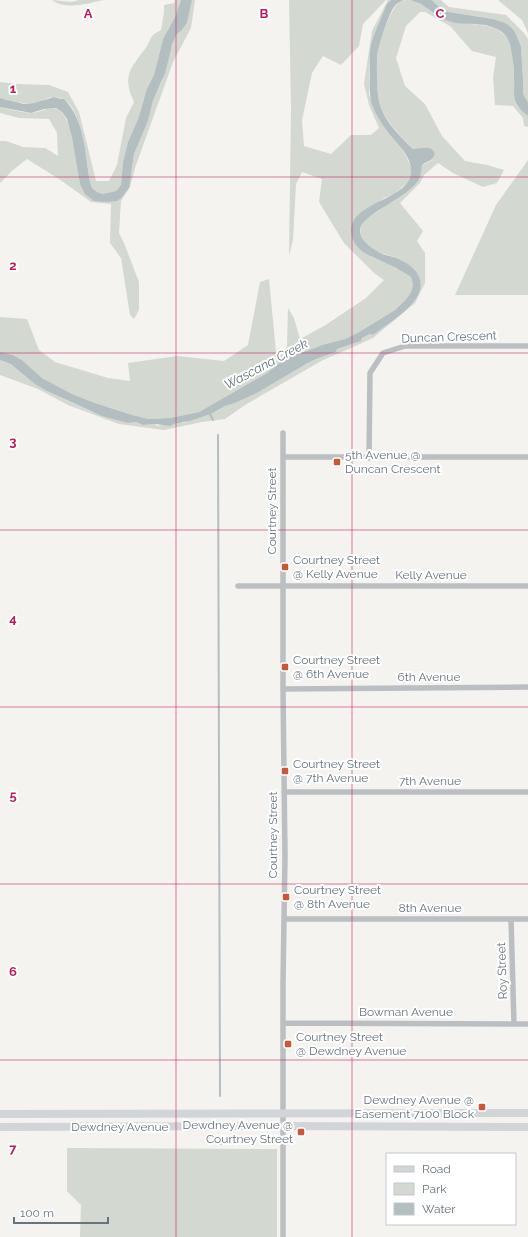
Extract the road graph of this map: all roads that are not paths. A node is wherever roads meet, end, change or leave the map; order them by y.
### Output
1 (528, 346) edge
2 (283, 433) dead end
3 (283, 457) junction
4 (528, 457) edge
5 (369, 458) junction
6 (238, 586) dead end
7 (528, 586) edge
8 (284, 587) junction
9 (528, 687) edge
10 (283, 688) junction
11 (284, 792) junction
12 (528, 792) edge
13 (284, 919) junction
14 (512, 919) junction
15 (528, 919) edge
16 (284, 1023) junction
17 (514, 1024) junction
18 (528, 1024) edge
19 (283, 1113) junction
20 (528, 1113) edge
21 (0, 1114) edge
22 (284, 1126) junction
23 (0, 1127) edge
24 (528, 1127) edge
25 (283, 1237) edge

1 - 5 street, Duncan Crescent
2 - 3 street, Courtney Street
3 - 5 street
3 - 8 street, Courtney Street
4 - 5 street
6 - 8 street, Kelly Avenue
7 - 8 street, Kelly Avenue
8 - 10 street, Courtney Street
9 - 10 street, 6th Avenue
10 - 11 street, Courtney Street
11 - 12 street, 7th Avenue
11 - 13 street, Courtney Street
13 - 14 street, 8th Avenue
13 - 16 street, Courtney Street
14 - 15 street, 8th Avenue
14 - 17 street, Roy Street
16 - 17 street, Bowman Avenue
16 - 19 street, Courtney Street
17 - 18 street, Bowman Avenue
19 - 20 main road, Dewdney Avenue
19 - 21 main road, Dewdney Avenue
19 - 22 street, Courtney Street
22 - 23 main road, Dewdney Avenue
22 - 24 main road, Dewdney Avenue
22 - 25 street, Courtney Street

